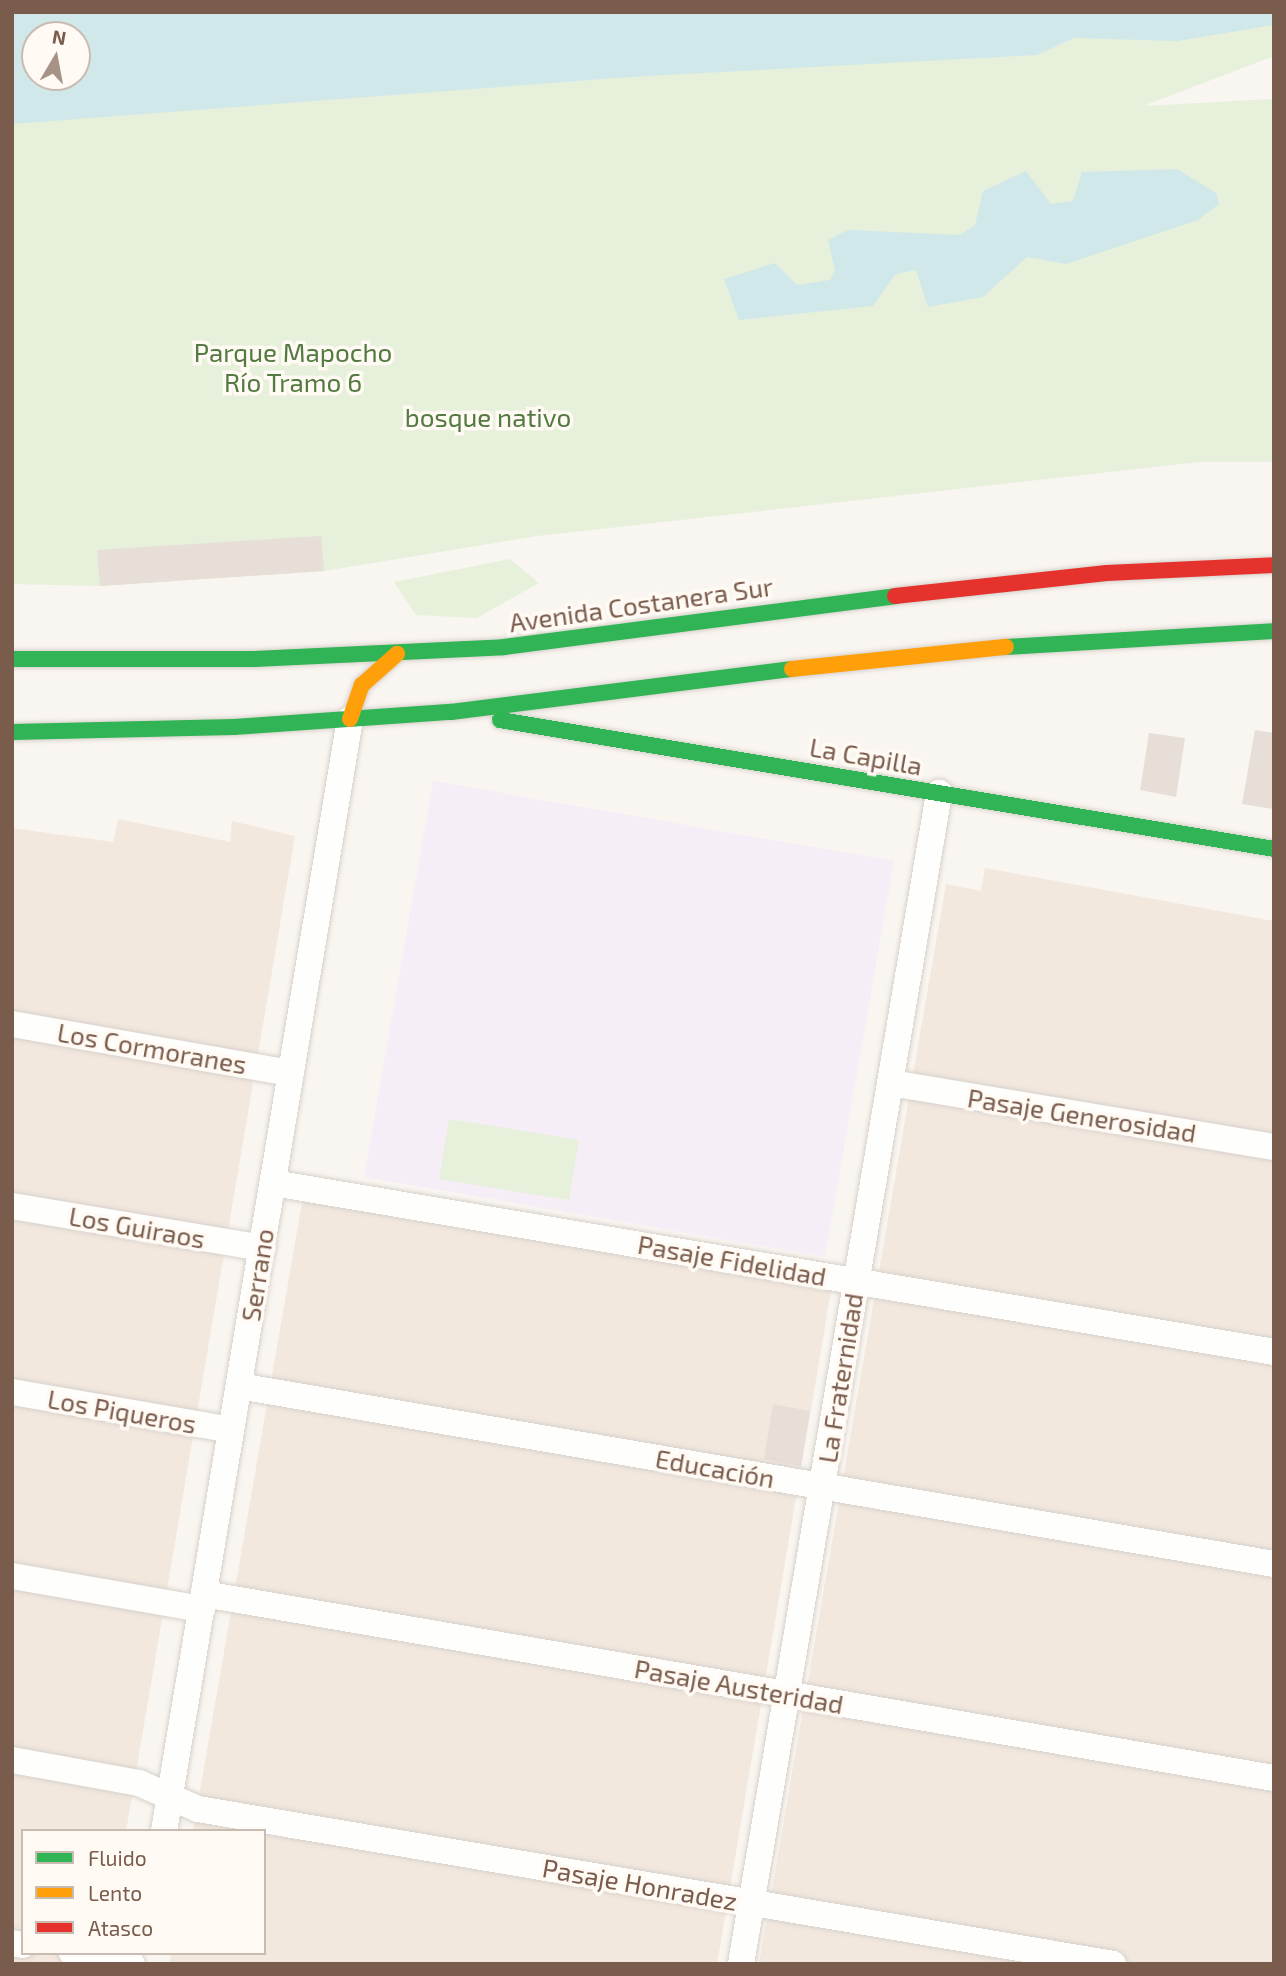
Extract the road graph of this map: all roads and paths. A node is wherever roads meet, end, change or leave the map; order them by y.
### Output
1 (1274, 565) edge
2 (1274, 631) edge
3 (397, 654) junction
4 (12, 659) edge
5 (451, 712) junction
6 (351, 719) junction
7 (12, 732) edge
8 (939, 793) junction
9 (1274, 849) edge
10 (12, 1024) edge
11 (291, 1073) junction
12 (891, 1083) junction
13 (1274, 1147) edge
14 (273, 1183) junction
15 (12, 1206) edge
16 (262, 1248) junction
17 (857, 1281) junction
18 (1274, 1352) edge
19 (239, 1387) junction
20 (12, 1392) edge
21 (231, 1430) junction
22 (822, 1487) junction
23 (1274, 1564) edge
24 (12, 1576) edge
25 (203, 1602) junction
26 (787, 1694) junction
27 (12, 1760) edge
28 (1274, 1778) edge
29 (170, 1797) junction
30 (164, 1829) edge
31 (752, 1903) junction
32 (83, 1955) edge
33 (132, 1964) edge
34 (741, 1964) edge
35 (1113, 1964) edge

1 - 3 street, Avenida Costanera Sur
2 - 5 street
3 - 4 street, Avenida Costanera Sur
3 - 6 street
5 - 6 street
5 - 8 street, La Capilla
6 - 7 street
6 - 11 street, Serrano
8 - 9 street, La Capilla
8 - 12 street, La Fraternidad
10 - 11 street, Los Cormoranes
11 - 14 street, Serrano
12 - 13 street, Pasaje Generosidad
12 - 17 street, La Fraternidad
14 - 16 street, Serrano
14 - 17 street, Pasaje Fidelidad
15 - 16 street, Los Guiraos
16 - 19 street, Serrano
17 - 18 street, Pasaje Fidelidad
17 - 22 street, La Fraternidad
19 - 21 street, Serrano
19 - 22 street, Educación
20 - 21 street, Los Piqueros
21 - 25 street, Serrano
22 - 23 street, Educación
22 - 26 street, La Fraternidad
24 - 25 street, Pasaje Austeridad
25 - 26 street, Pasaje Austeridad
25 - 29 street, Serrano
26 - 28 street, Pasaje Austeridad
26 - 31 street, La Fraternidad
27 - 29 street, Pasaje Honradez
29 - 30 street, Serrano
29 - 31 street, Pasaje Honradez
31 - 34 street, La Fraternidad
31 - 35 street, Pasaje Honradez
32 - 33 street

